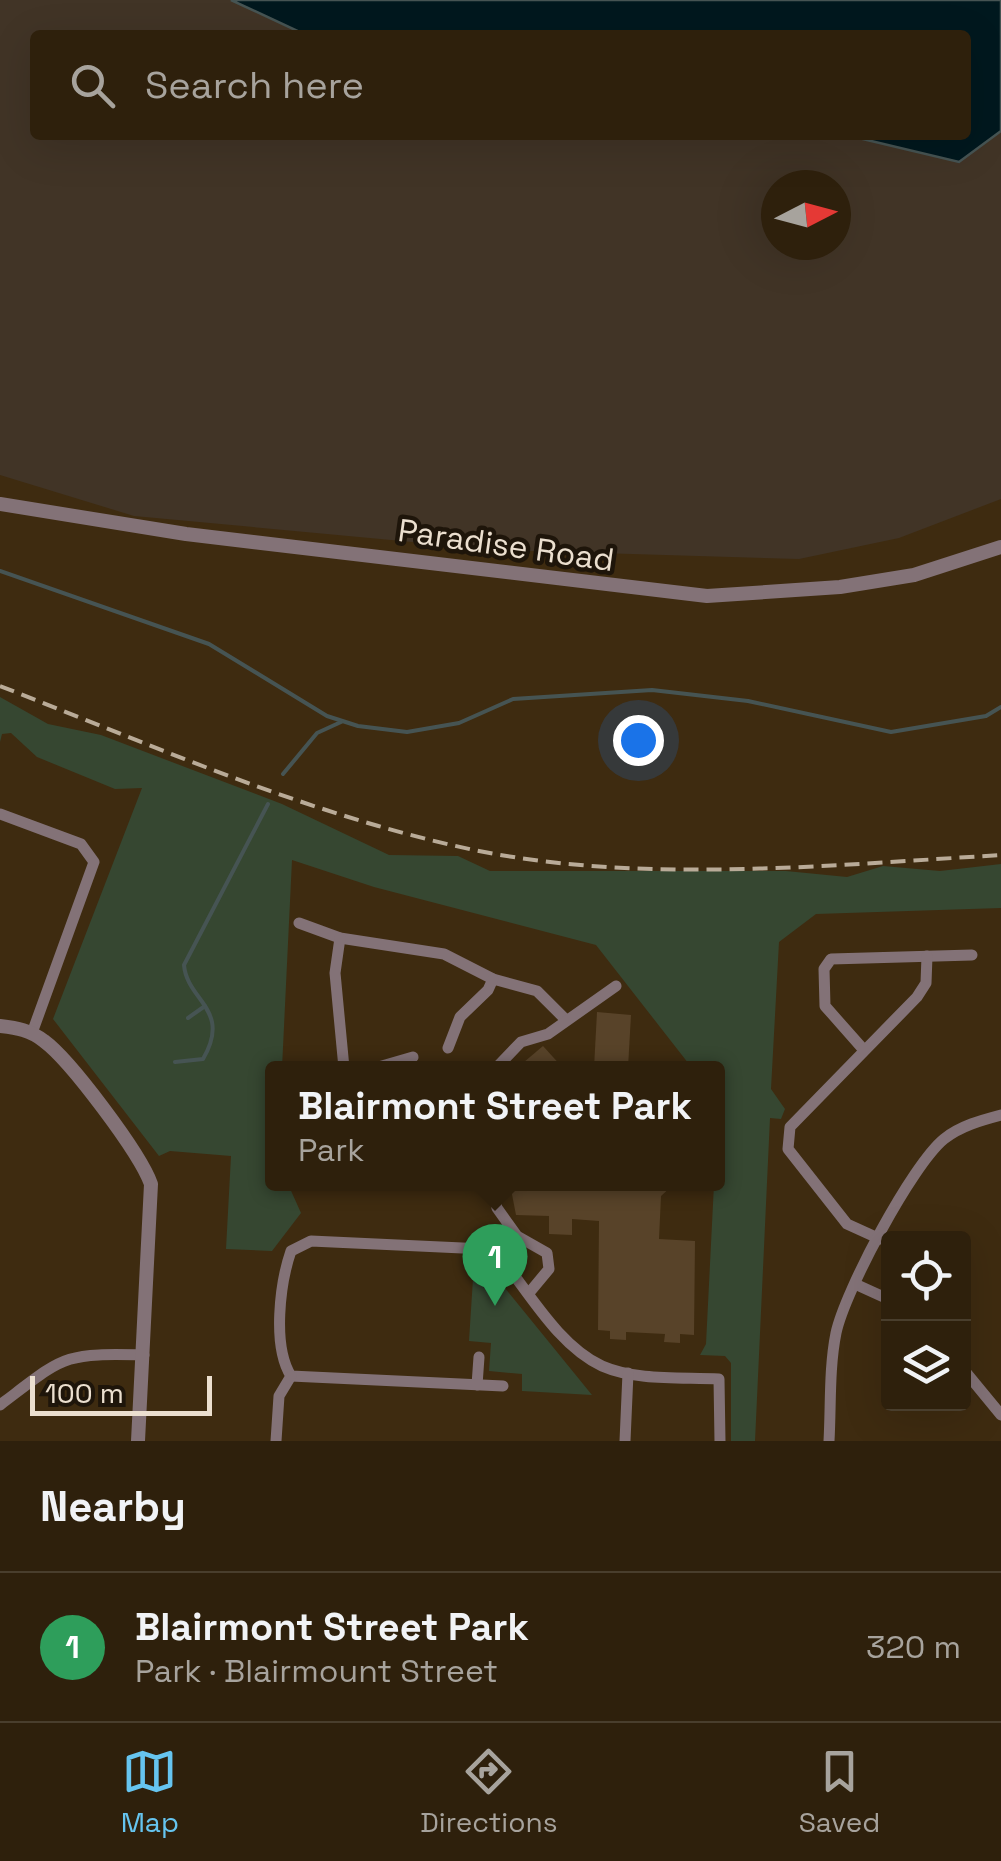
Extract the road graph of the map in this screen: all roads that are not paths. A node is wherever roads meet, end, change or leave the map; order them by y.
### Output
1 (0, 504) edge
2 (1001, 547) edge
3 (0, 814) edge
4 (300, 924) dead end
5 (340, 938) junction
6 (972, 955) dead end
7 (927, 956) junction
8 (493, 979) junction
9 (616, 986) dead end
10 (566, 1020) junction
11 (0, 1026) edge
12 (32, 1033) junction
13 (448, 1048) dead end
14 (862, 1049) junction
15 (413, 1057) dead end
16 (343, 1061) edge
17 (399, 1061) edge
18 (503, 1061) edge
19 (1001, 1115) edge
20 (493, 1191) edge
21 (880, 1239) junction
22 (856, 1284) junction
23 (530, 1292) junction
24 (881, 1296) edge
25 (144, 1354) junction
26 (479, 1357) dead end
27 (628, 1373) junction
28 (291, 1376) junction
29 (971, 1379) edge
30 (477, 1385) junction
31 (503, 1386) dead end
32 (0, 1405) edge
33 (1001, 1415) edge
34 (138, 1441) edge
35 (276, 1441) edge
36 (625, 1441) edge
37 (720, 1441) edge
38 (829, 1441) edge

1 - 2 street, Paradise Road
3 - 12 street
4 - 5 street
5 - 8 street
5 - 16 street
6 - 7 street
7 - 14 street
7 - 14 street
8 - 10 street
8 - 13 street
9 - 10 street
10 - 18 street
11 - 12 street
12 - 25 street
14 - 21 street
15 - 17 street
19 - 21 street
20 - 23 street
21 - 22 street
22 - 24 street
22 - 38 street
23 - 27 street
23 - 28 street
25 - 32 street
25 - 34 street
26 - 30 street
27 - 36 street
27 - 37 street
28 - 30 street
28 - 35 street
29 - 33 street
30 - 31 street

